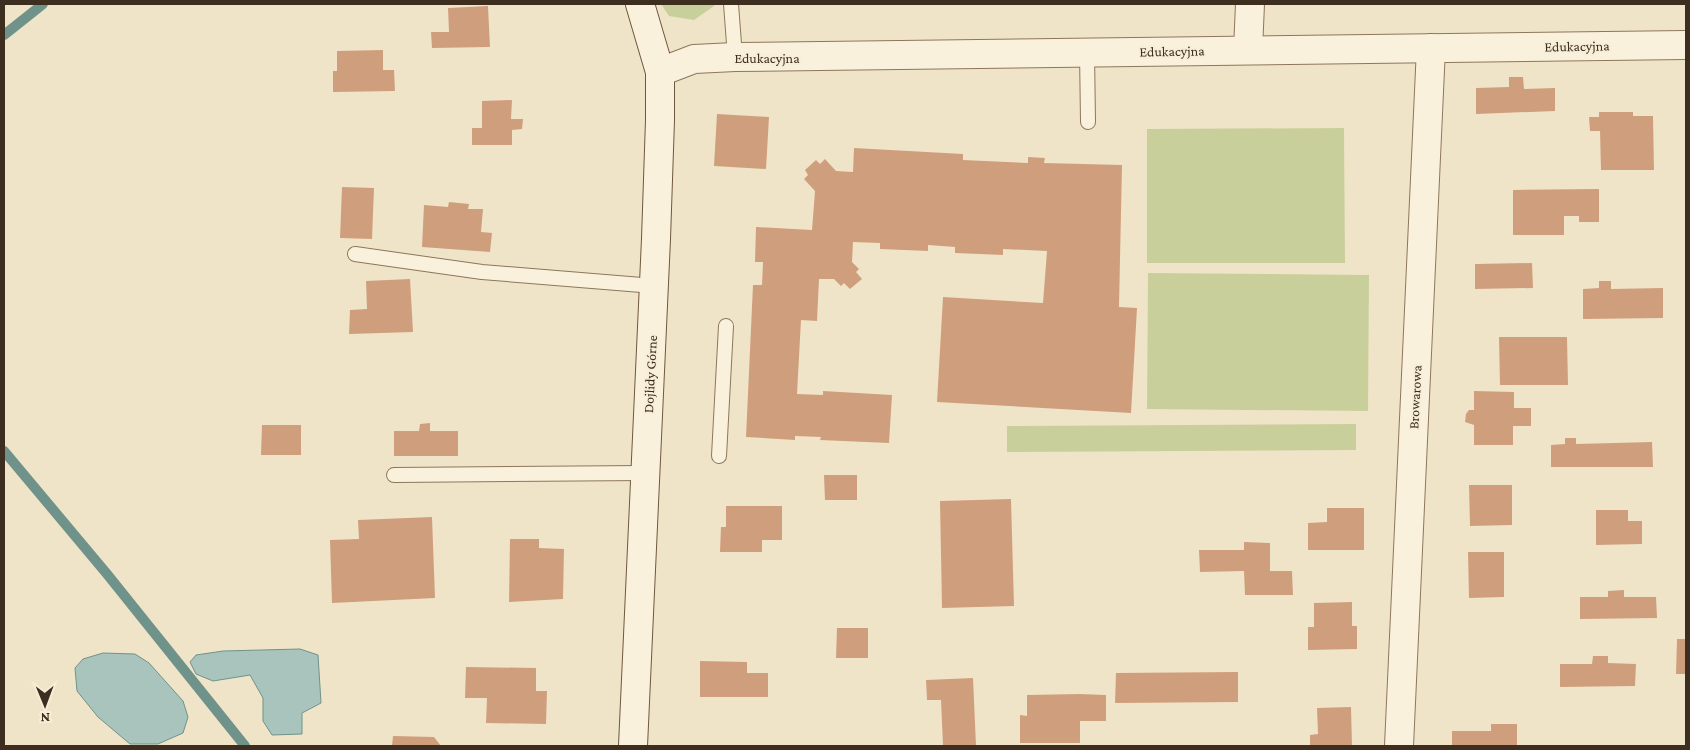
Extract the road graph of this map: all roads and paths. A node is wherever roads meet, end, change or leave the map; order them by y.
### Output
1 (640, 4) edge
2 (731, 4) edge
3 (1250, 4) edge
4 (1686, 45) edge
5 (1431, 48) junction
6 (1248, 50) junction
7 (1086, 52) junction
8 (735, 58) junction
9 (660, 72) junction
10 (1088, 122) dead end
11 (355, 254) dead end
12 (654, 286) junction
13 (726, 326) dead end
14 (719, 456) dead end
15 (645, 473) junction
16 (394, 475) dead end
17 (633, 746) edge
18 (1399, 746) edge

1 - 9 street, Dojlidy Górne
2 - 8 lane
3 - 6 street
4 - 5 street, Edukacyjna
5 - 6 street, Edukacyjna
5 - 18 street, Browarowa
6 - 7 street, Edukacyjna
7 - 8 street, Edukacyjna
7 - 10 lane
8 - 9 street, Edukacyjna
9 - 12 street, Dojlidy Górne
11 - 12 lane
12 - 15 street, Dojlidy Górne
13 - 14 lane
15 - 16 lane
15 - 17 street, Dojlidy Górne

